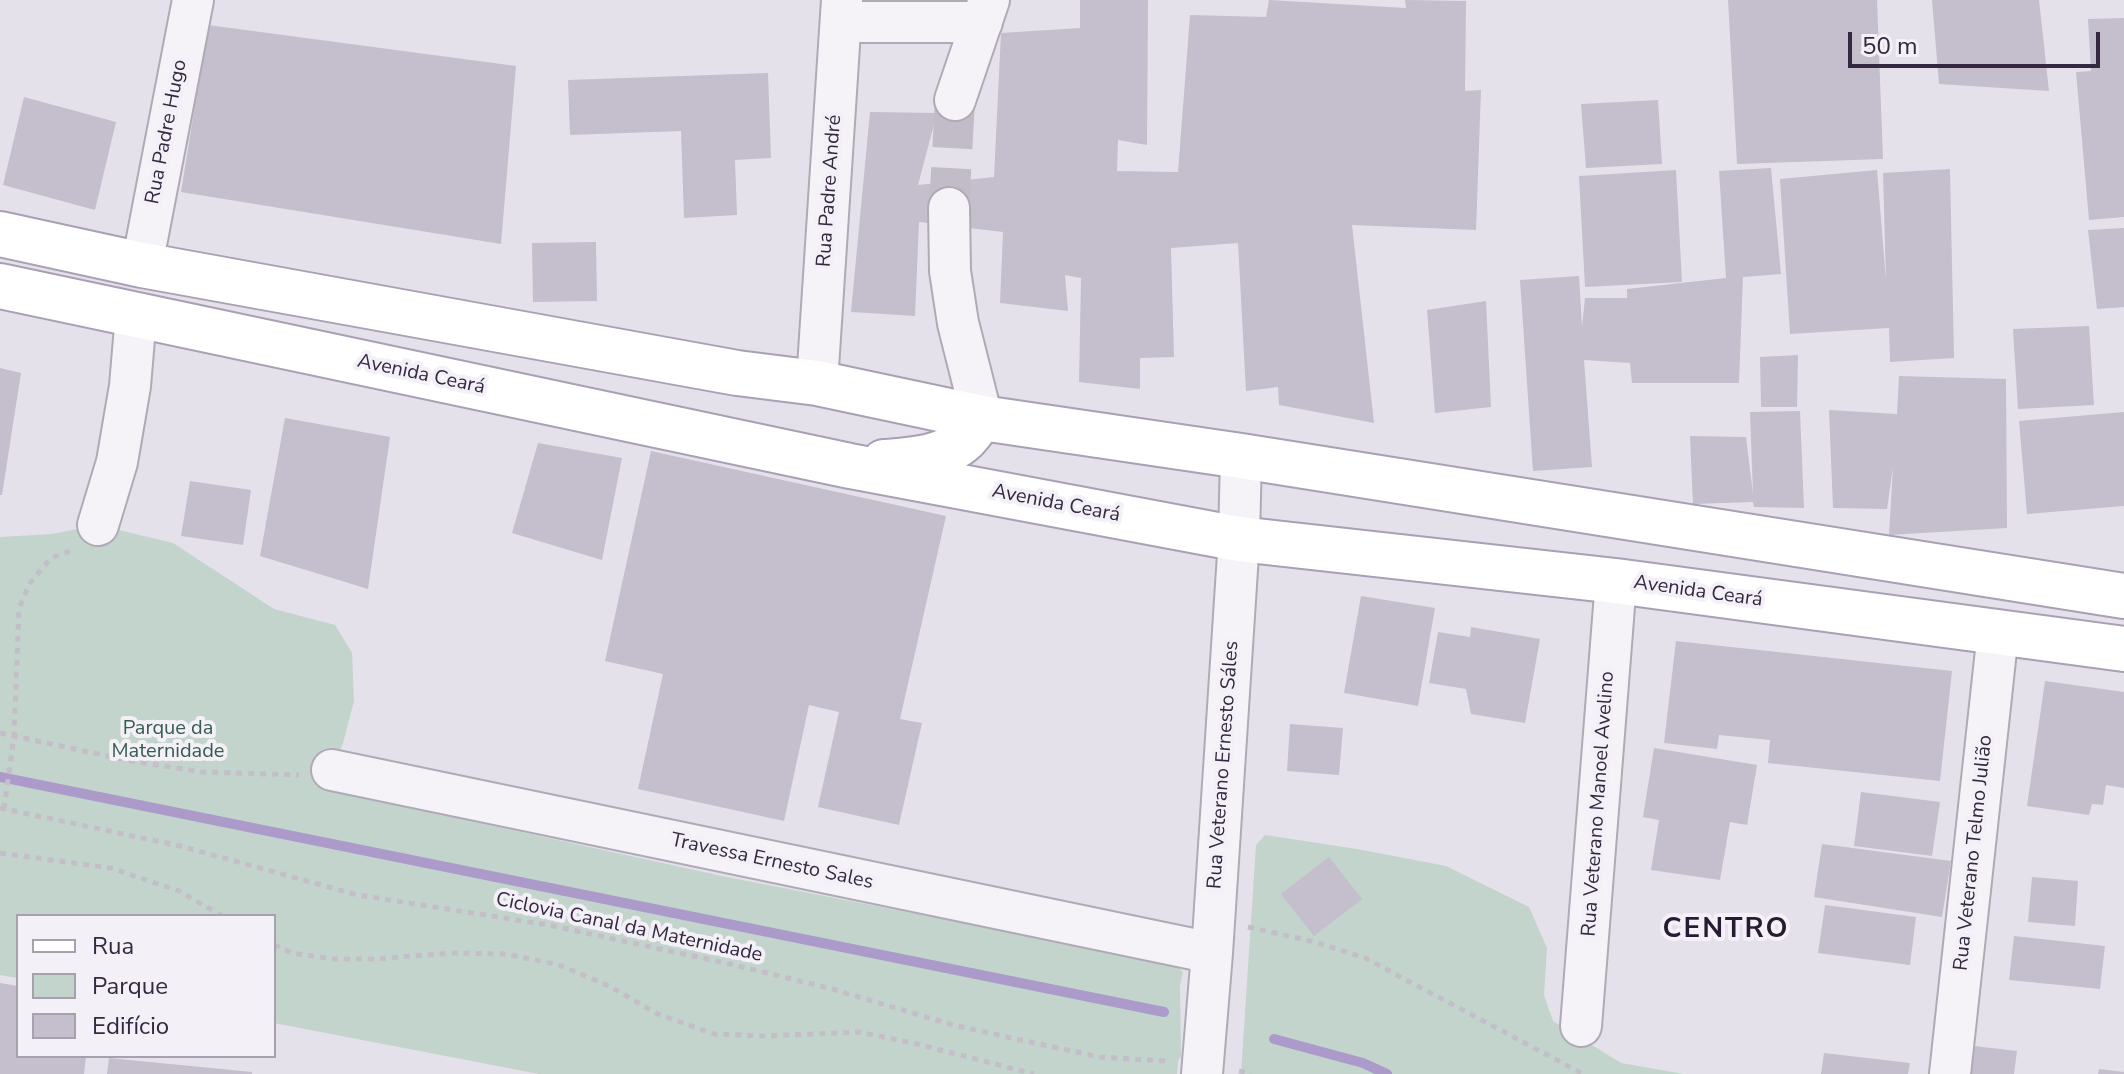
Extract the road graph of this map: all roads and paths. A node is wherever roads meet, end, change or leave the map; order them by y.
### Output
1 (193, 0) edge
2 (842, 11) edge
3 (986, 11) edge
4 (955, 100) tunnel mouth
5 (949, 208) tunnel mouth
6 (0, 234) edge
7 (142, 265) junction
8 (0, 286) edge
9 (136, 315) junction
10 (737, 373) junction
11 (817, 383) junction
12 (982, 418) junction
13 (633, 419) junction
14 (1241, 456) junction
15 (850, 466) junction
16 (98, 525) joint
17 (1239, 539) junction
18 (1616, 581) junction
19 (2124, 596) edge
20 (1998, 632) junction
21 (2124, 649) edge
22 (0, 733) edge
23 (14, 736) junction
24 (332, 770) joint
25 (2, 809) edge
26 (0, 853) edge
27 (219, 914) edge
28 (1213, 934) junction
29 (276, 946) edge
30 (1581, 1026) dead end
31 (1202, 1068) edge
32 (1034, 1074) edge
33 (1251, 1074) edge
34 (1583, 1074) edge
35 (1950, 1074) edge

1 - 7 street, Rua Padre Hugo
2 - 3 street
2 - 11 street, Rua Padre André
3 - 4 street
5 - 12 street
6 - 7 main road
7 - 10 main road
8 - 9 main road, Avenida Ceará
9 - 13 main road, Avenida Ceará
9 - 16 street
10 - 11 main road
10 - 13 main road
11 - 12 main road
12 - 14 main road
12 - 15 main road
13 - 15 main road, Avenida Ceará
14 - 17 street, Rua Veterano Ernesto Sáles
14 - 19 main road
15 - 17 main road, Avenida Ceará
16 - 23 path
17 - 18 main road, Avenida Ceará
17 - 28 street, Rua Veterano Ernesto Sáles
18 - 20 main road, Avenida Ceará
18 - 30 street, Rua Veterano Manoel Avelino
20 - 21 main road, Avenida Ceará
20 - 35 street, Rua Veterano Telmo Julião
22 - 23 path
23 - 24 path
23 - 25 path
24 - 28 street, Travessa Ernesto Sales
25 - 31 path, Ciclovia Canal da Maternidade
26 - 27 path
28 - 31 street, Rua Veterano Ernesto Sáles
28 - 34 path
29 - 32 path
31 - 33 path, Ciclovia Canal da Maternidade

